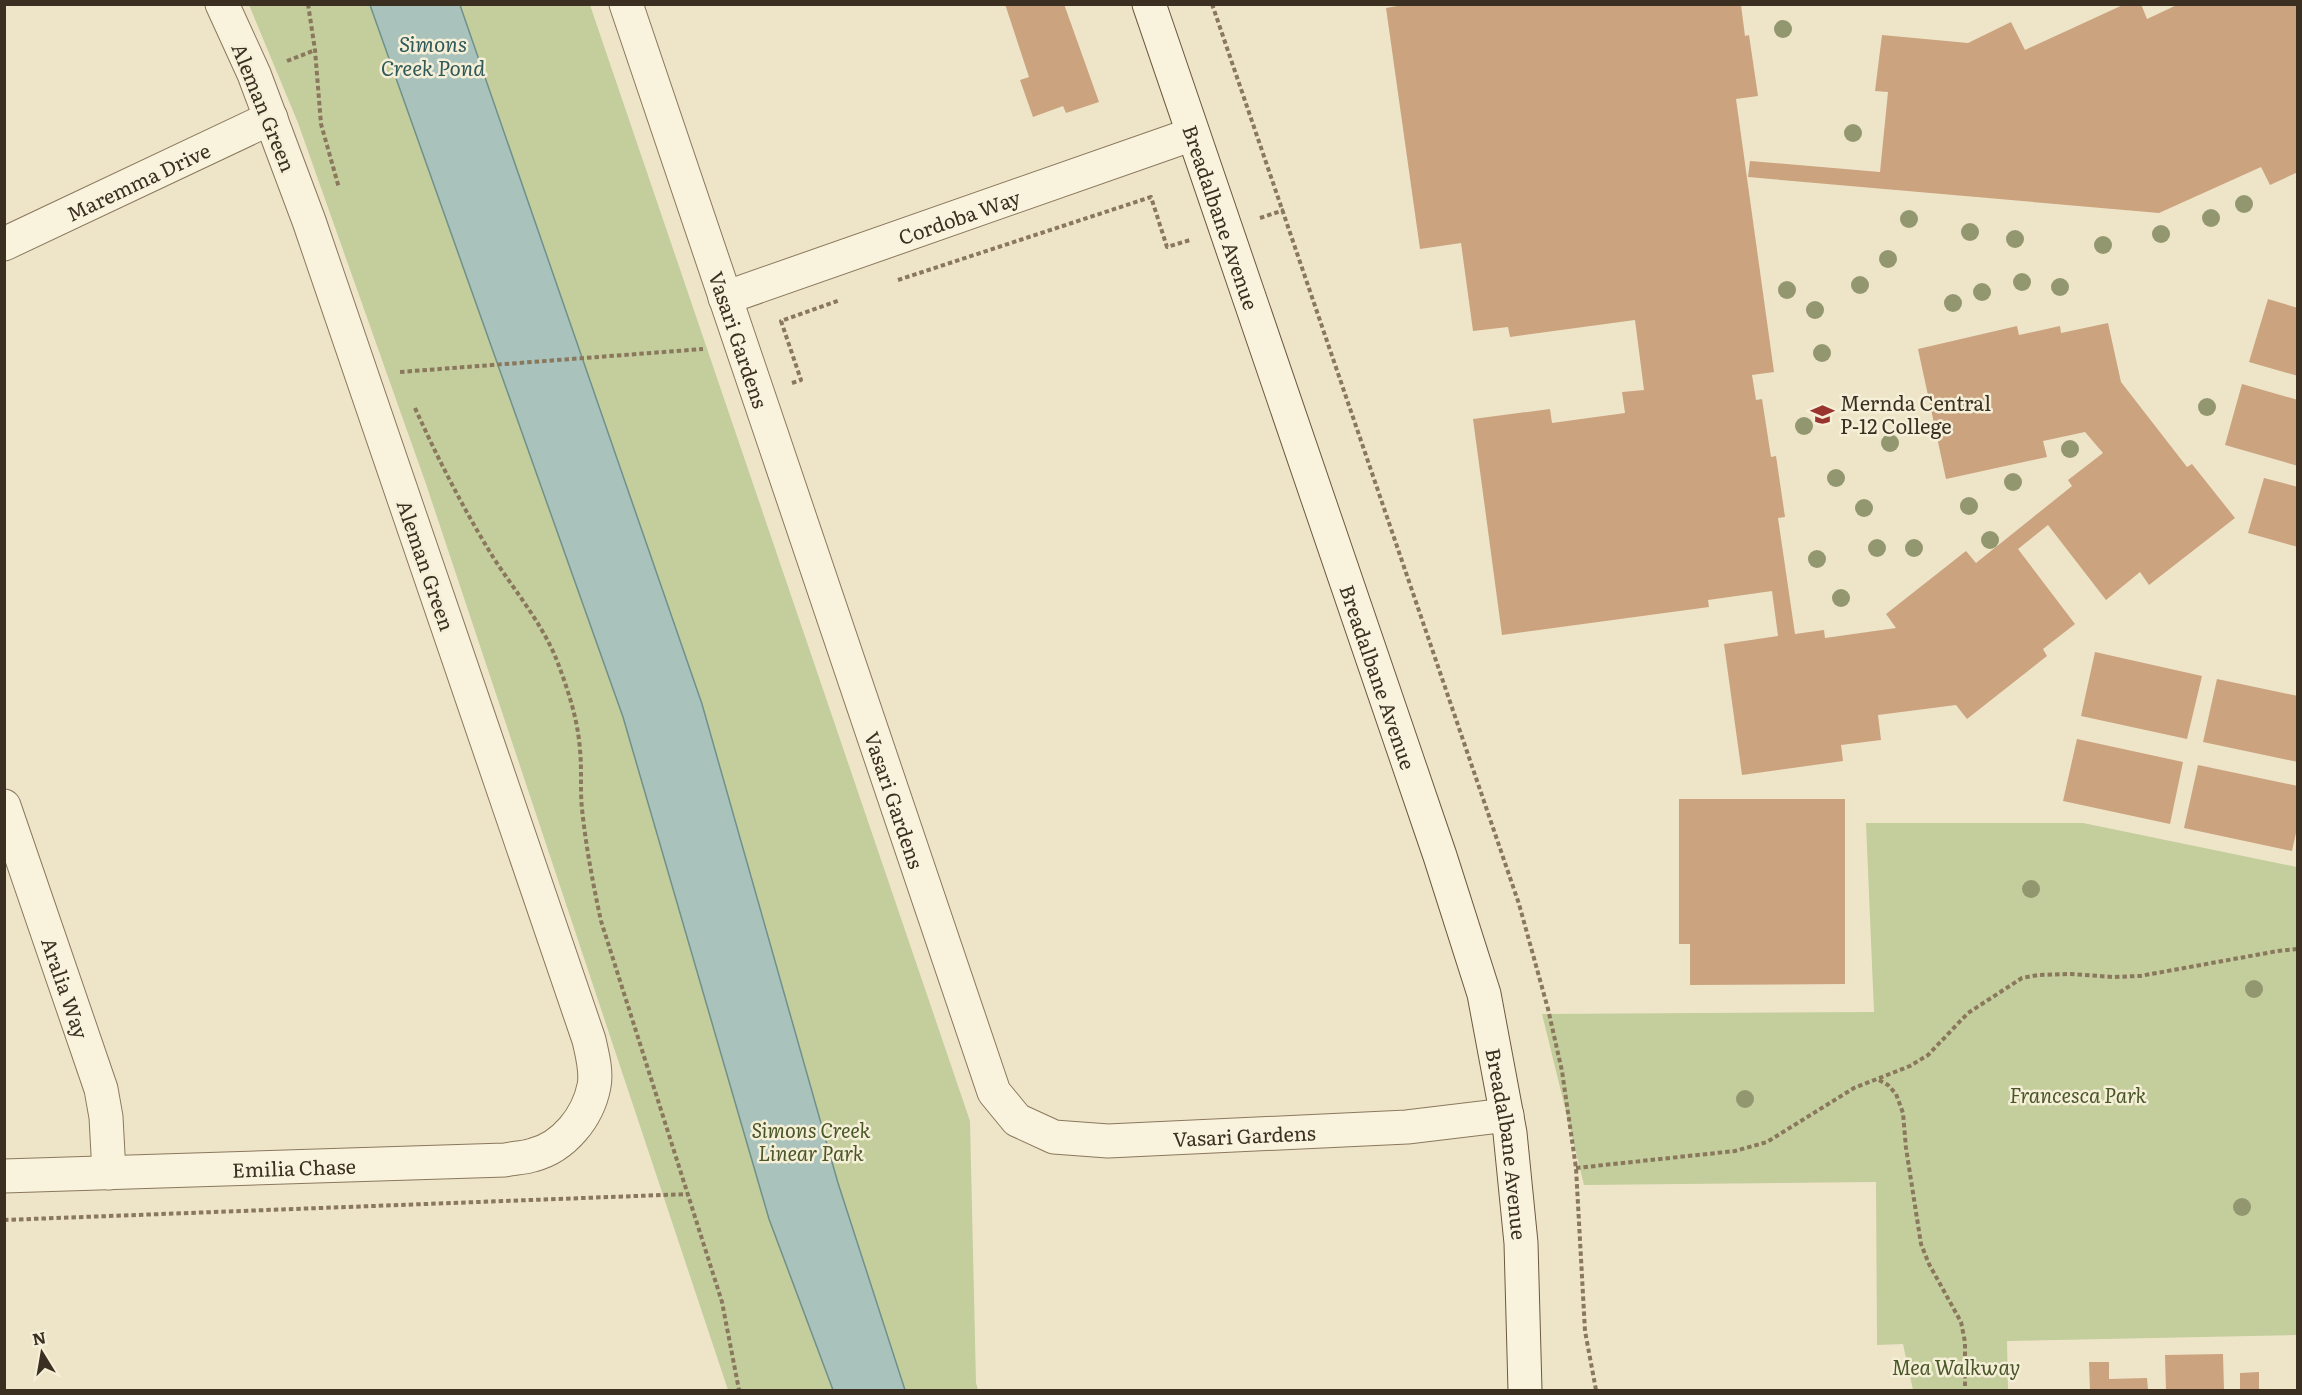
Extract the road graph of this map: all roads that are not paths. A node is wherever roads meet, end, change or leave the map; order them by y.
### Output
1 (222, 4) edge
2 (626, 4) edge
3 (1149, 4) edge
4 (271, 118) junction
5 (1193, 134) junction
6 (4, 244) edge
7 (726, 298) junction
8 (4, 806) edge
9 (1507, 1115) junction
10 (574, 1130) joint
11 (109, 1173) junction
12 (4, 1176) edge
13 (1527, 1383) edge

1 - 4 street, Aleman Green
2 - 7 street, Vasari Gardens
3 - 5 street, Breadalbane Avenue
4 - 6 street, Maremma Drive
4 - 10 street, Aleman Green
5 - 7 street, Cordoba Way
5 - 9 street, Breadalbane Avenue
7 - 9 street, Vasari Gardens
8 - 11 street, Aralia Way
9 - 13 street, Breadalbane Avenue
10 - 11 street, Emilia Chase
11 - 12 street, Emilia Chase

